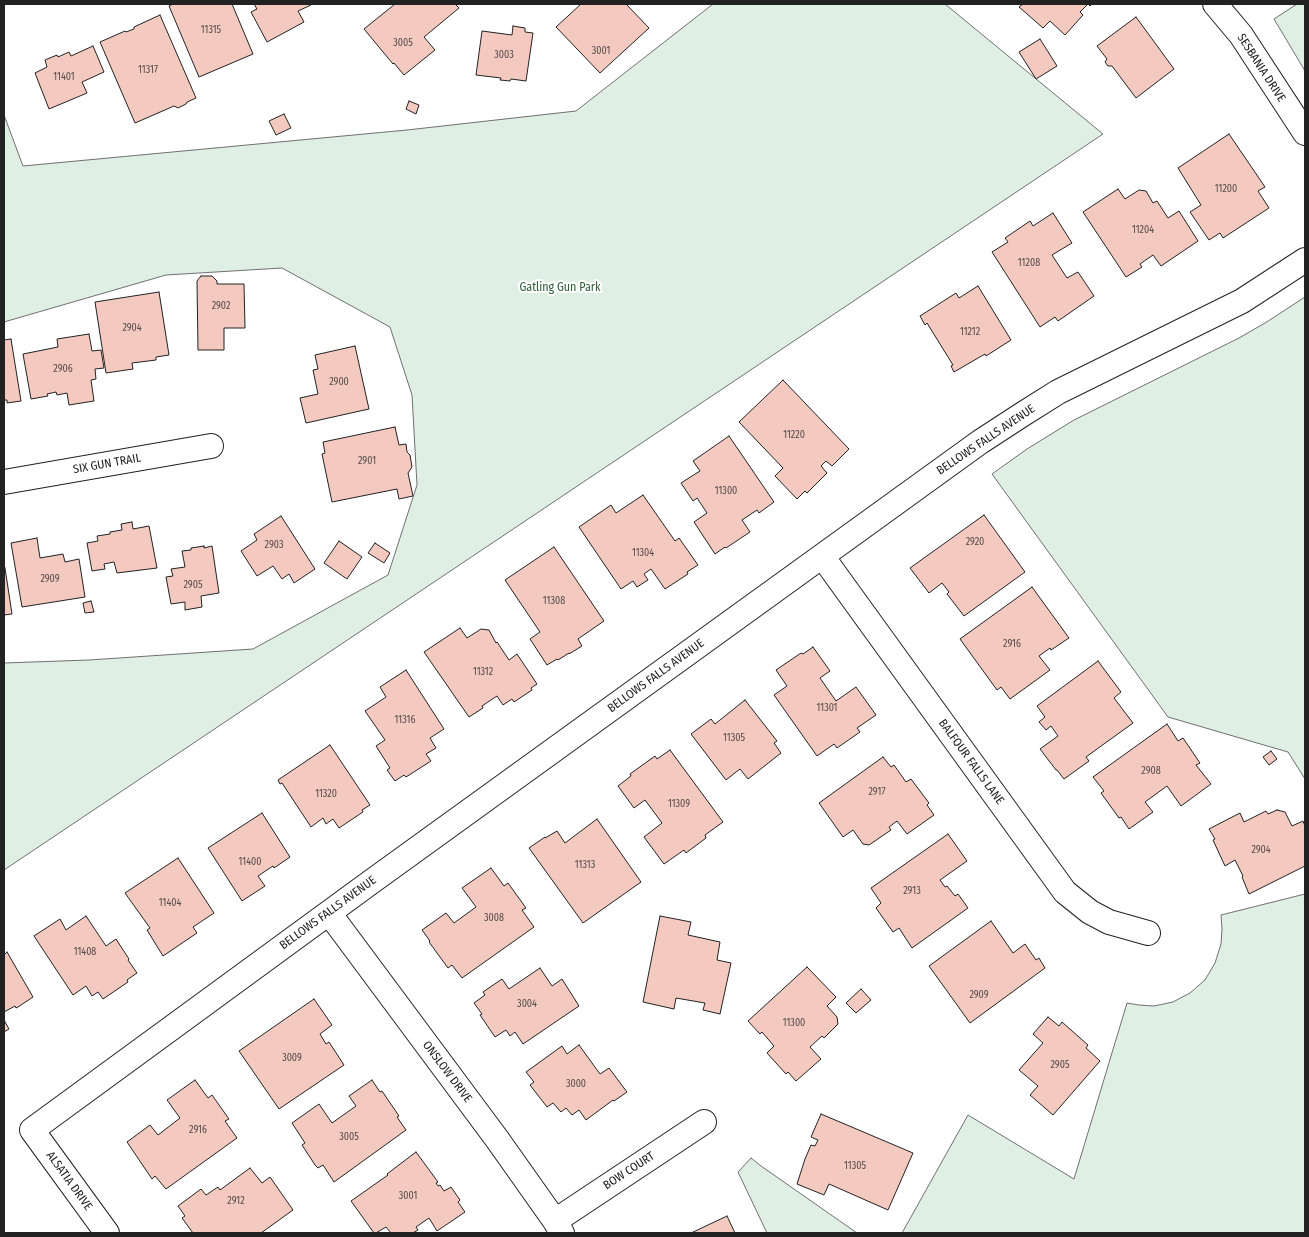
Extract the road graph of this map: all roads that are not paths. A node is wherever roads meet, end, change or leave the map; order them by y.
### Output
1 (1215, 4) edge
2 (1305, 133) edge
3 (1305, 260) edge
4 (211, 446) dead end
5 (4, 482) edge
6 (822, 556) junction
7 (329, 913) junction
8 (1148, 933) dead end
9 (704, 1122) dead end
10 (32, 1130) joint
11 (558, 1227) edge
12 (107, 1233) edge

1 - 2 street, SESBANIA DRIVE
3 - 6 street, BELLOWS FALLS AVENUE
4 - 5 street, SIX GUN TRAIL
6 - 7 street, BELLOWS FALLS AVENUE
6 - 8 street, BALFOUR FALLS LANE
7 - 10 street, BELLOWS FALLS AVENUE
7 - 11 street, ONSLOW DRIVE
9 - 11 street, BOW COURT
10 - 12 street, ALSATIA DRIVE

